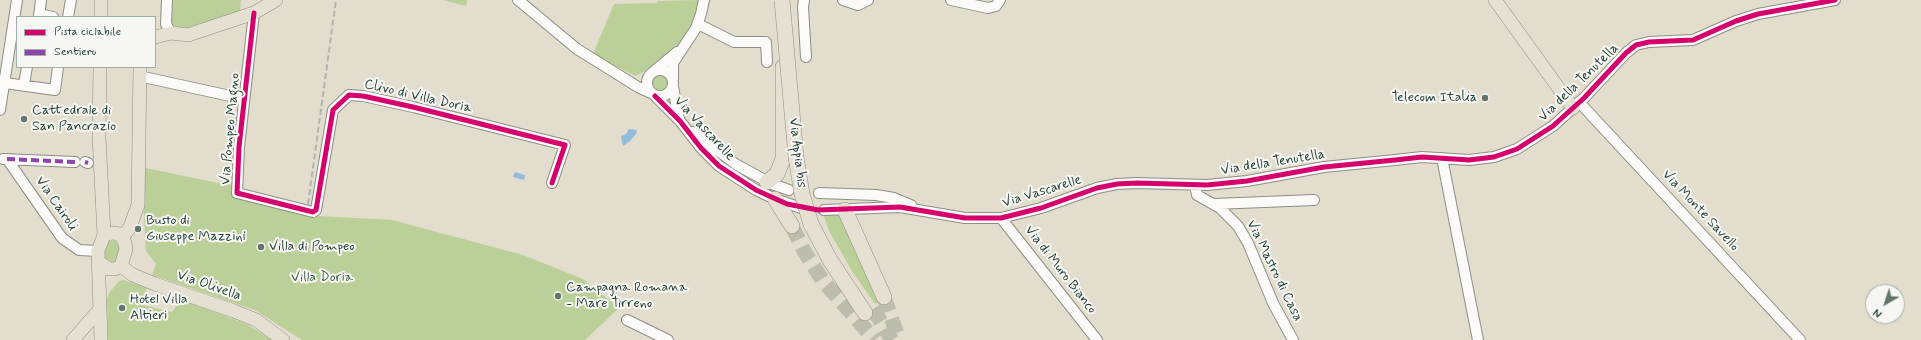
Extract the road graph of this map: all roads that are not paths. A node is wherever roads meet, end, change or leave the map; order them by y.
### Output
1 (17, 0) edge
2 (41, 0) edge
3 (71, 0) edge
4 (101, 0) edge
5 (168, 0) edge
6 (276, 0) edge
7 (518, 0) edge
8 (704, 0) edge
9 (782, 0) edge
10 (791, 0) edge
11 (804, 0) edge
12 (842, 0) edge
13 (868, 0) edge
14 (951, 0) edge
15 (1000, 0) edge
16 (1495, 0) edge
17 (1835, 0) edge
18 (254, 13) junction
19 (39, 15) edge
20 (68, 16) edge
21 (101, 16) edge
22 (698, 24) junction
23 (785, 32) junction
24 (171, 33) junction
25 (156, 37) edge
26 (684, 47) junction
27 (806, 57) dead end
28 (767, 62) dead end
29 (28, 68) edge
30 (58, 68) edge
31 (100, 68) edge
32 (140, 72) edge
33 (617, 72) junction
34 (651, 74) junction
35 (4, 80) edge
36 (673, 83) junction
37 (24, 84) junction
38 (653, 94) junction
39 (244, 99) junction
40 (0, 105) edge
41 (1576, 105) junction
42 (680, 121) junction
43 (1442, 158) junction
44 (3, 159) edge
45 (75, 162) dead end
46 (767, 182) junction
47 (552, 183) dead end
48 (1195, 185) junction
49 (789, 190) dead end
50 (819, 193) dead end
51 (775, 199) junction
52 (1314, 200) dead end
53 (1214, 204) junction
54 (801, 208) dead end
55 (920, 209) junction
56 (845, 210) junction
57 (314, 212) joint
58 (818, 218) junction
59 (1000, 218) junction
60 (792, 226) tunnel mouth
61 (104, 235) junction
62 (123, 237) junction
63 (99, 257) junction
64 (119, 267) junction
65 (98, 294) junction
66 (884, 297) tunnel mouth
67 (99, 310) junction
68 (869, 311) tunnel mouth
69 (626, 320) dead end
70 (76, 338) edge
71 (101, 340) edge
72 (284, 340) edge
73 (668, 340) edge
74 (1097, 340) edge
75 (1294, 340) edge
76 (1478, 340) edge
77 (1800, 340) edge

1 - 35 street
2 - 19 street
3 - 20 street
4 - 21 main road
5 - 24 street
6 - 18 main road
7 - 33 street, Via Vascarelle
8 - 22 street
9 - 23 highway, Via Appia bis, bridge
10 - 58 highway, Via Appia bis
11 - 27 street
12 - 13 street
14 - 15 street
16 - 41 main road
17 - 41 street, Via della Tenutella
18 - 24 main road
18 - 39 street, Via Pompeo Magno
22 - 26 street
22 - 28 street
23 - 46 highway, bridge
23 - 58 highway, Via Appia bis, bridge
24 - 25 main road
26 - 34 street
26 - 36 street
29 - 37 street
30 - 37 street
31 - 61 main road
32 - 39 street
32 - 62 main road
33 - 34 street, Via Vascarelle
33 - 38 street, Via Vascarelle
34 - 36 street
34 - 38 street
35 - 37 street
35 - 40 street
36 - 38 street
36 - 42 street, Via Vascarelle
38 - 42 street, Via Vascarelle
39 - 57 street, Via Pompeo Magno
41 - 43 street, Via della Tenutella
41 - 77 street, Via Monte Savello
42 - 46 street
42 - 51 street, Via Vascarelle
43 - 48 street, Via della Tenutella
43 - 76 street
44 - 45 street
44 - 63 street, Via Cairoli
46 - 49 street
47 - 57 street, Clivo di Villa Doria
48 - 53 street, Via Mastro di Casa
48 - 59 street, Via Vascarelle
50 - 55 street
51 - 54 street, Via Vascarelle
51 - 60 highway
52 - 53 street
53 - 75 street, Via Mastro di Casa
55 - 56 street, Via Vascarelle
55 - 59 street, Via Vascarelle
56 - 58 street, Via Vascarelle
56 - 66 highway
58 - 68 highway, Via Appia bis
59 - 74 street, Via di Muro Bianco
61 - 62 main road
61 - 63 main road
62 - 64 main road
63 - 64 main road
63 - 65 main road
64 - 65 main road
64 - 72 main road, Via Olivella
65 - 67 main road
67 - 70 main road
67 - 71 main road
69 - 73 street

